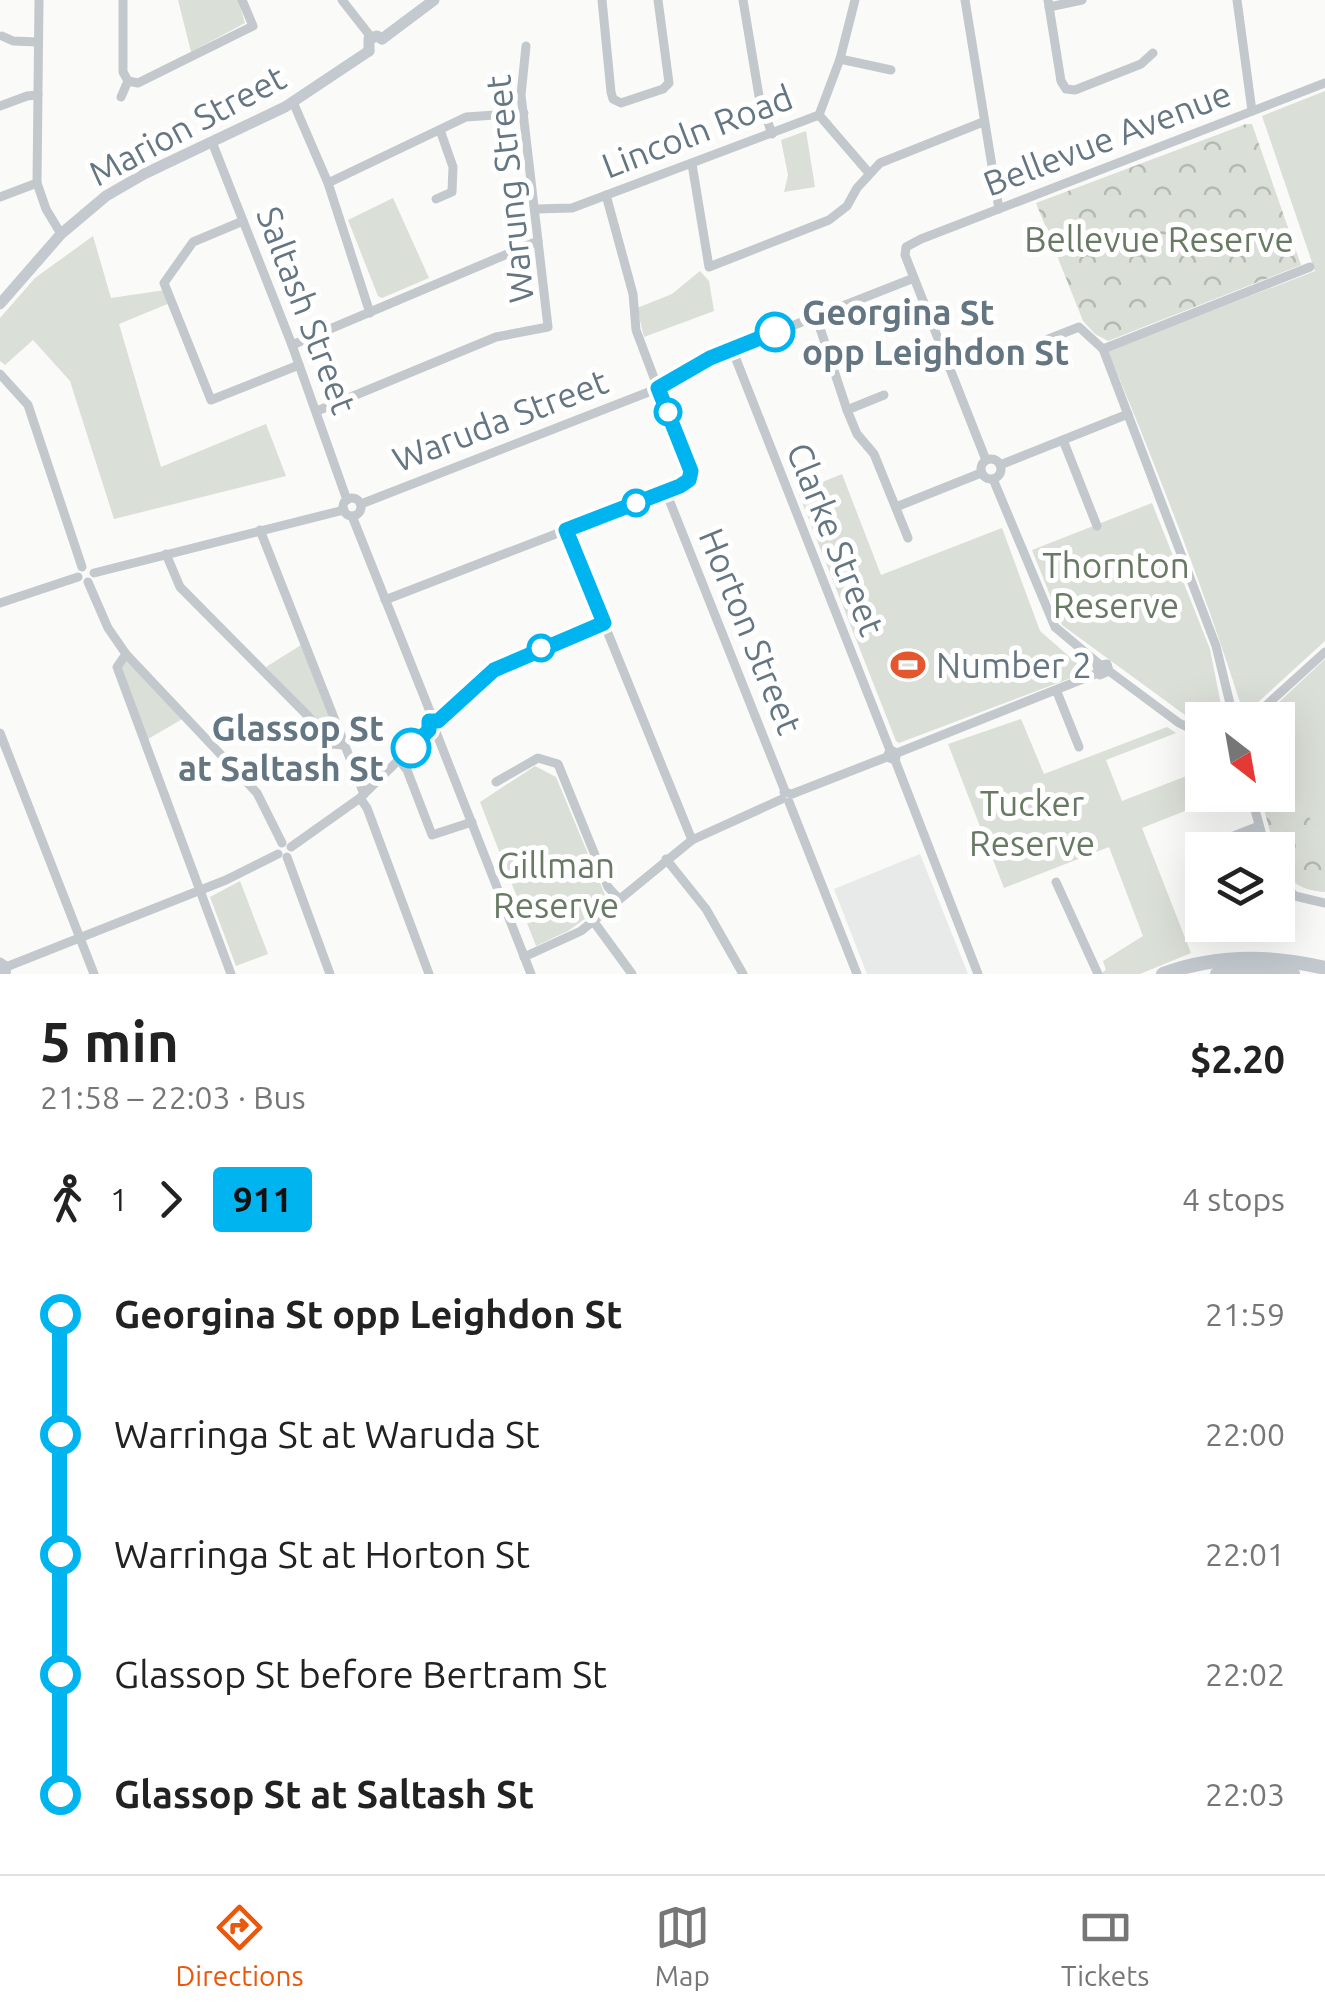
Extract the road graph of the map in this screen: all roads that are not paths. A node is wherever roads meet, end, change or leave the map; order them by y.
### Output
1 (39, 0) edge
2 (124, 0) edge
3 (242, 0) edge
4 (342, 0) edge
5 (434, 0) edge
6 (602, 0) edge
7 (658, 0) edge
8 (743, 0) edge
9 (842, 0) edge
10 (965, 0) edge
11 (1082, 0) edge
12 (1237, 0) edge
13 (854, 2) edge
14 (1048, 3) edge
15 (2, 36) edge
16 (377, 38) junction
17 (38, 42) junction
18 (526, 46) dead end
19 (1154, 53) dead end
20 (840, 58) junction
21 (891, 70) dead end
22 (128, 81) junction
23 (1325, 83) edge
24 (38, 96) junction
25 (120, 96) dead end
26 (293, 102) junction
27 (0, 106) edge
28 (1252, 111) junction
29 (524, 113) junction
30 (819, 115) junction
31 (983, 122) junction
32 (440, 130) junction
33 (772, 134) junction
34 (212, 142) junction
35 (692, 164) junction
36 (869, 174) junction
37 (37, 183) junction
38 (328, 183) junction
39 (606, 195) junction
40 (0, 197) edge
41 (436, 199) dead end
42 (536, 208) junction
43 (999, 210) junction
44 (243, 221) junction
45 (62, 234) junction
46 (538, 241) junction
47 (1310, 266) dead end
48 (914, 278) junction
49 (0, 304) edge
50 (370, 313) junction
51 (816, 316) junction
52 (1046, 340) dead end
53 (292, 345) junction
54 (732, 349) junction
55 (1102, 349) junction
56 (298, 365) junction
57 (0, 374) edge
58 (658, 388) junction
59 (884, 395) dead end
60 (847, 410) junction
61 (317, 411) junction
62 (1128, 414) junction
63 (1063, 440) junction
64 (986, 460) junction
65 (1000, 465) junction
66 (981, 472) junction
67 (993, 479) junction
68 (666, 492) junction
69 (896, 507) junction
70 (348, 509) junction
71 (1097, 526) dead end
72 (260, 530) junction
73 (566, 530) junction
74 (908, 538) dead end
75 (166, 554) junction
76 (85, 575) junction
77 (385, 600) junction
78 (0, 603) edge
79 (604, 623) junction
80 (1325, 652) edge
81 (126, 654) junction
82 (1102, 670) junction
83 (1057, 692) junction
84 (1230, 702) edge
85 (1270, 702) edge
86 (434, 725) junction
87 (1185, 726) edge
88 (0, 733) edge
89 (343, 745) junction
90 (1079, 746) dead end
91 (892, 755) junction
92 (399, 760) junction
93 (496, 782) dead end
94 (362, 796) junction
95 (787, 797) junction
96 (1255, 812) edge
97 (472, 822) junction
98 (1259, 826) junction
99 (1244, 832) edge
100 (1261, 832) edge
101 (692, 840) junction
102 (285, 850) junction
103 (666, 860) junction
104 (1056, 882) dead end
105 (200, 890) junction
106 (1295, 896) edge
107 (619, 900) junction
108 (1325, 903) edge
109 (594, 922) junction
110 (80, 938) junction
111 (524, 957) junction
112 (1324, 967) edge
113 (4, 968) edge
114 (1228, 970) edge
115 (1094, 972) edge
116 (1287, 973) edge
117 (94, 974) edge
118 (231, 974) edge
119 (330, 974) edge
120 (429, 974) edge
121 (531, 974) edge
122 (632, 974) edge
123 (743, 974) edge
124 (857, 974) edge
125 (978, 974) edge
126 (1163, 974) edge
127 (1265, 974) edge

1 - 17 street
2 - 22 street
3 - 22 street
4 - 16 street
5 - 16 main road
6 - 7 street
8 - 33 street
9 - 13 street
10 - 31 street
11 - 14 street
12 - 28 street
13 - 20 street, Lincoln Road
14 - 19 street
15 - 17 street
16 - 26 main road, Marion Street
17 - 24 street
18 - 29 street, Warung Street
20 - 21 street
20 - 30 street, Lincoln Road
22 - 25 street
23 - 28 street, Bellevue Avenue
24 - 27 street
24 - 37 street
26 - 34 main road, Marion Street
26 - 38 street
28 - 43 street, Bellevue Avenue
29 - 32 street
29 - 42 street, Warung Street
30 - 33 street, Lincoln Road
30 - 36 street
31 - 36 street
31 - 43 street
32 - 38 street
32 - 41 street
33 - 35 street, Lincoln Road
34 - 44 street, Saltash Street
34 - 45 main road, Marion Street
35 - 36 street
35 - 39 street, Lincoln Road
37 - 40 street
37 - 45 street
38 - 50 street
39 - 42 street, Lincoln Road
39 - 58 street
42 - 46 street, Warung Street
43 - 48 street, Bellevue Avenue
44 - 53 street, Saltash Street
44 - 56 street
45 - 49 main road, Marion Street
46 - 50 street
46 - 61 street, Warung Street
47 - 55 street
48 - 51 street, Waruda Street
48 - 64 street
50 - 53 street
51 - 54 street, Waruda Street
51 - 60 street
52 - 55 street
53 - 56 street, Saltash Street
54 - 58 street, Waruda Street
54 - 91 street, Clarke Street
55 - 62 street
56 - 61 street, Saltash Street
57 - 76 street
58 - 68 street
58 - 70 street, Waruda Street
59 - 60 street
60 - 69 street
61 - 70 street, Saltash Street
62 - 63 street
62 - 84 street
63 - 65 street
63 - 71 street
64 - 65 street
64 - 66 street
65 - 67 street
66 - 67 street
66 - 69 street
67 - 82 street
68 - 73 street
68 - 95 street, Horton Street
69 - 74 street
70 - 72 street
70 - 77 street, Saltash Street
72 - 75 street
72 - 89 street
73 - 77 street
73 - 79 street
75 - 76 street
75 - 89 street
76 - 78 street
76 - 81 street
77 - 86 street, Saltash Street
79 - 86 street
79 - 101 street
80 - 85 street
81 - 102 street
81 - 105 street
82 - 83 street
82 - 87 street
83 - 90 street
83 - 91 street
86 - 92 street
86 - 97 street, Saltash Street
88 - 110 street
89 - 94 street
91 - 95 street
91 - 125 street, Clarke Street
92 - 94 street
92 - 97 street
93 - 107 street
94 - 102 street
94 - 120 street
95 - 101 street
95 - 124 street, Horton Street
96 - 98 street
97 - 111 street, Saltash Street
98 - 99 street
98 - 100 street
101 - 103 street
102 - 105 street
102 - 119 street
103 - 107 street
103 - 123 street
104 - 115 street
105 - 110 street
105 - 118 street
106 - 108 street
107 - 109 street
109 - 111 street
109 - 122 street
110 - 113 street
110 - 117 street
111 - 121 street, Saltash Street
112 - 114 highway
114 - 116 highway
114 - 126 highway
116 - 127 main road

